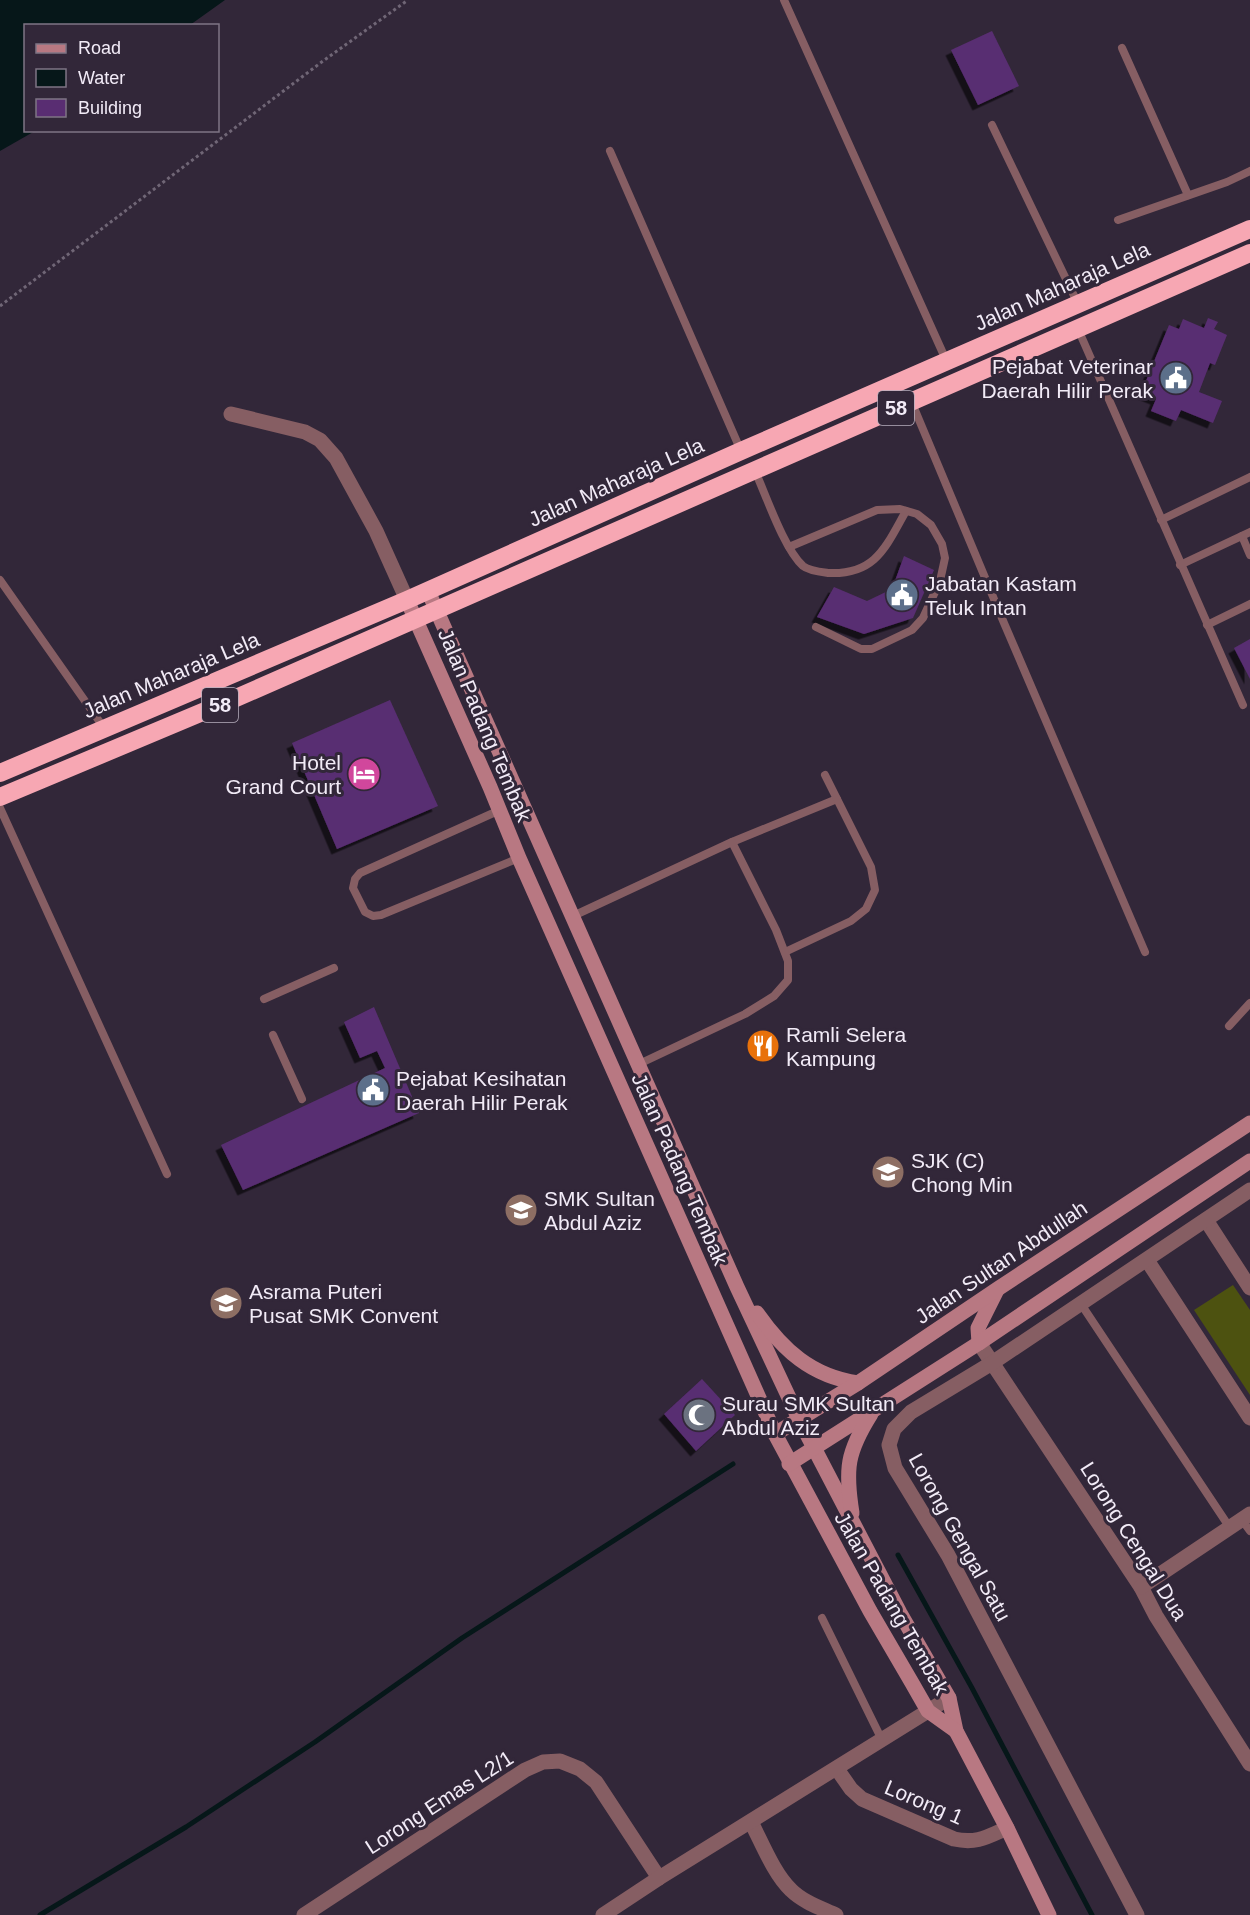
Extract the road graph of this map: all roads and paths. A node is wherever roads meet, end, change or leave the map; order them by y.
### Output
1 (408, 0) edge
2 (784, 0) edge
3 (1122, 48) dead end
4 (992, 125) dead end
5 (610, 151) dead end
6 (1250, 171) edge
7 (1188, 195) junction
8 (1118, 220) dead end
9 (1250, 229) edge
10 (1250, 253) edge
11 (1078, 304) junction
12 (0, 306) edge
13 (1077, 328) junction
14 (947, 361) junction
15 (912, 401) junction
16 (231, 414) dead end
17 (741, 451) junction
18 (755, 469) junction
19 (1250, 477) edge
20 (906, 511) junction
21 (1161, 520) junction
22 (1246, 534) edge
23 (789, 547) junction
24 (1250, 555) edge
25 (1180, 565) junction
26 (0, 580) edge
27 (428, 591) junction
28 (407, 600) junction
29 (1250, 604) edge
30 (438, 609) junction
31 (417, 619) junction
32 (1207, 625) junction
33 (816, 627) dead end
34 (1243, 705) dead end
35 (104, 728) junction
36 (0, 773) edge
37 (825, 775) dead end
38 (0, 797) edge
39 (837, 799) junction
40 (0, 808) edge
41 (500, 810) junction
42 (732, 842) junction
43 (519, 858) junction
44 (573, 916) junction
45 (785, 952) junction
46 (1145, 952) dead end
47 (334, 968) dead end
48 (264, 999) dead end
49 (1250, 1003) edge
50 (1229, 1026) dead end
51 (273, 1035) dead end
52 (639, 1064) junction
53 (302, 1099) dead end
54 (1250, 1123) edge
55 (1250, 1161) edge
56 (167, 1174) dead end
57 (1250, 1190) edge
58 (1206, 1220) junction
59 (1147, 1260) junction
60 (737, 1287) junction
61 (999, 1287) junction
62 (1250, 1288) edge
63 (1080, 1304) junction
64 (979, 1343) junction
65 (992, 1363) junction
66 (858, 1383) junction
67 (873, 1411) junction
68 (1250, 1418) edge
69 (799, 1419) junction
70 (774, 1434) junction
71 (814, 1448) junction
72 (789, 1464) junction
73 (1243, 1523) edge
74 (854, 1525) junction
75 (1141, 1587) junction
76 (822, 1618) dead end
77 (949, 1698) junction
78 (928, 1711) junction
79 (956, 1731) junction
80 (882, 1740) junction
81 (1250, 1764) edge
82 (837, 1768) junction
83 (751, 1822) junction
84 (1007, 1827) junction
85 (659, 1878) junction
86 (304, 1915) edge
87 (603, 1915) edge
88 (836, 1915) edge
89 (1049, 1915) edge
90 (1137, 1915) edge

1 - 12 path
2 - 14 lane
3 - 7 lane
4 - 11 lane
5 - 17 lane
6 - 7 lane
7 - 8 lane
9 - 11 highway, Jalan Maharaja Lela / 58
10 - 13 highway, 58
11 - 14 highway, Jalan Maharaja Lela / 58
13 - 15 highway, 58
13 - 21 lane
14 - 17 highway, Jalan Maharaja Lela / 58
15 - 18 highway, 58
15 - 46 lane
16 - 28 street
17 - 27 highway, Jalan Maharaja Lela / 58
18 - 23 lane
18 - 30 highway, 58
19 - 21 lane
20 - 23 lane
20 - 23 lane
20 - 33 lane
21 - 25 lane
22 - 24 lane
22 - 25 lane
25 - 32 lane
26 - 35 lane
27 - 28 highway, Jalan Maharaja Lela / 58
27 - 30 main road, Jalan Padang Tembak
28 - 31 main road, Jalan Padang Tembak
28 - 35 highway, Jalan Maharaja Lela / 58
29 - 32 lane
30 - 31 highway, 58
30 - 44 main road, Jalan Padang Tembak
31 - 38 highway, 58
31 - 41 main road, Jalan Padang Tembak
32 - 34 lane
35 - 36 highway, Jalan Maharaja Lela / 58
37 - 39 lane
39 - 42 lane
39 - 45 lane
40 - 56 lane
41 - 43 main road, Jalan Padang Tembak
41 - 43 lane
42 - 44 lane
42 - 45 lane
43 - 70 main road, Jalan Padang Tembak
44 - 52 main road, Jalan Padang Tembak
45 - 52 lane
47 - 48 lane
49 - 50 lane
51 - 53 lane
52 - 60 main road, Jalan Padang Tembak
54 - 61 main road, Jalan Sultan Abdullah
55 - 64 main road
57 - 58 street, Lorong Gengal Satu
58 - 59 street, Lorong Gengal Satu
58 - 62 street
59 - 63 street, Lorong Gengal Satu
59 - 68 street
60 - 66 main road
60 - 69 main road, Jalan Padang Tembak
61 - 64 main road
61 - 66 main road, Jalan Sultan Abdullah
63 - 65 street, Lorong Gengal Satu
63 - 73 lane
64 - 65 street, Lorong Cengal Dua
64 - 67 main road
65 - 75 street, Lorong Cengal Dua
65 - 90 street, Lorong Gengal Satu
66 - 69 main road, Jalan Sultan Abdullah
67 - 71 main road
67 - 74 main road
69 - 70 main road, Jalan Sultan Abdullah
69 - 71 main road, Jalan Padang Tembak
70 - 72 main road, Jalan Padang Tembak
71 - 72 main road
71 - 74 main road, Jalan Padang Tembak
72 - 78 main road, Jalan Padang Tembak
73 - 75 street
74 - 77 main road, Jalan Padang Tembak
75 - 81 street, Lorong Cengal Dua
76 - 80 lane
77 - 78 street
77 - 79 main road, Jalan Padang Tembak
78 - 79 main road, Jalan Padang Tembak
78 - 80 street
79 - 84 main road, Jalan Padang Tembak
80 - 82 street
82 - 83 street
82 - 84 street, Lorong 1
83 - 85 street
83 - 88 street
84 - 89 main road, Jalan Padang Tembak
85 - 86 street, Lorong Emas L2/1
85 - 87 street

